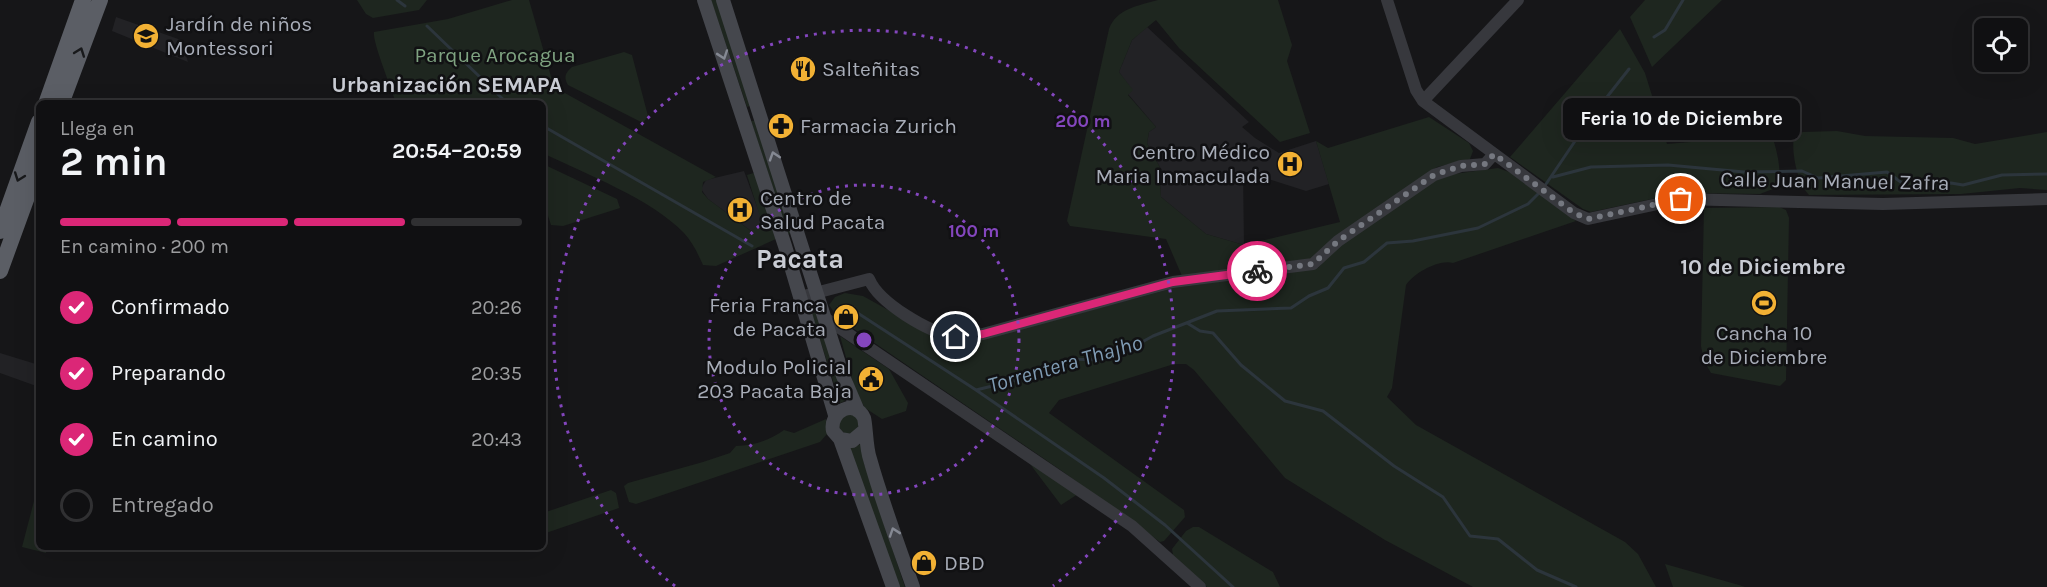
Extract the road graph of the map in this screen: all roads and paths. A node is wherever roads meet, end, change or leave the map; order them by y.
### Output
1 (83, 0) edge
2 (100, 0) edge
3 (704, 0) edge
4 (723, 0) edge
5 (1387, 0) edge
6 (1518, 0) edge
7 (47, 100) edge
8 (62, 100) edge
9 (1423, 101) junction
10 (36, 130) edge
11 (1494, 154) junction
12 (36, 172) edge
13 (2047, 199) edge
14 (0, 231) edge
15 (0, 271) edge
16 (817, 292) junction
17 (800, 297) junction
18 (825, 318) junction
19 (858, 411) junction
20 (835, 415) junction
21 (864, 431) junction
22 (840, 439) junction
23 (893, 587) edge
24 (913, 587) edge
25 (1200, 587) edge

1 - 7 highway
8 -> 2 highway
3 -> 17 main road
16 -> 4 main road
5 - 9 street
6 - 9 street
9 - 11 street
10 -> 14 highway
11 - 13 street, Calle Juan Manuel Zafra
11 - 16 street
12 - 15 highway
16 - 17 street
16 - 18 main road
17 - 20 main road
18 - 19 main road
18 - 25 street
19 - 20 main road
19 - 21 main road
20 - 22 main road
21 - 22 main road
24 -> 21 main road
22 - 23 main road

